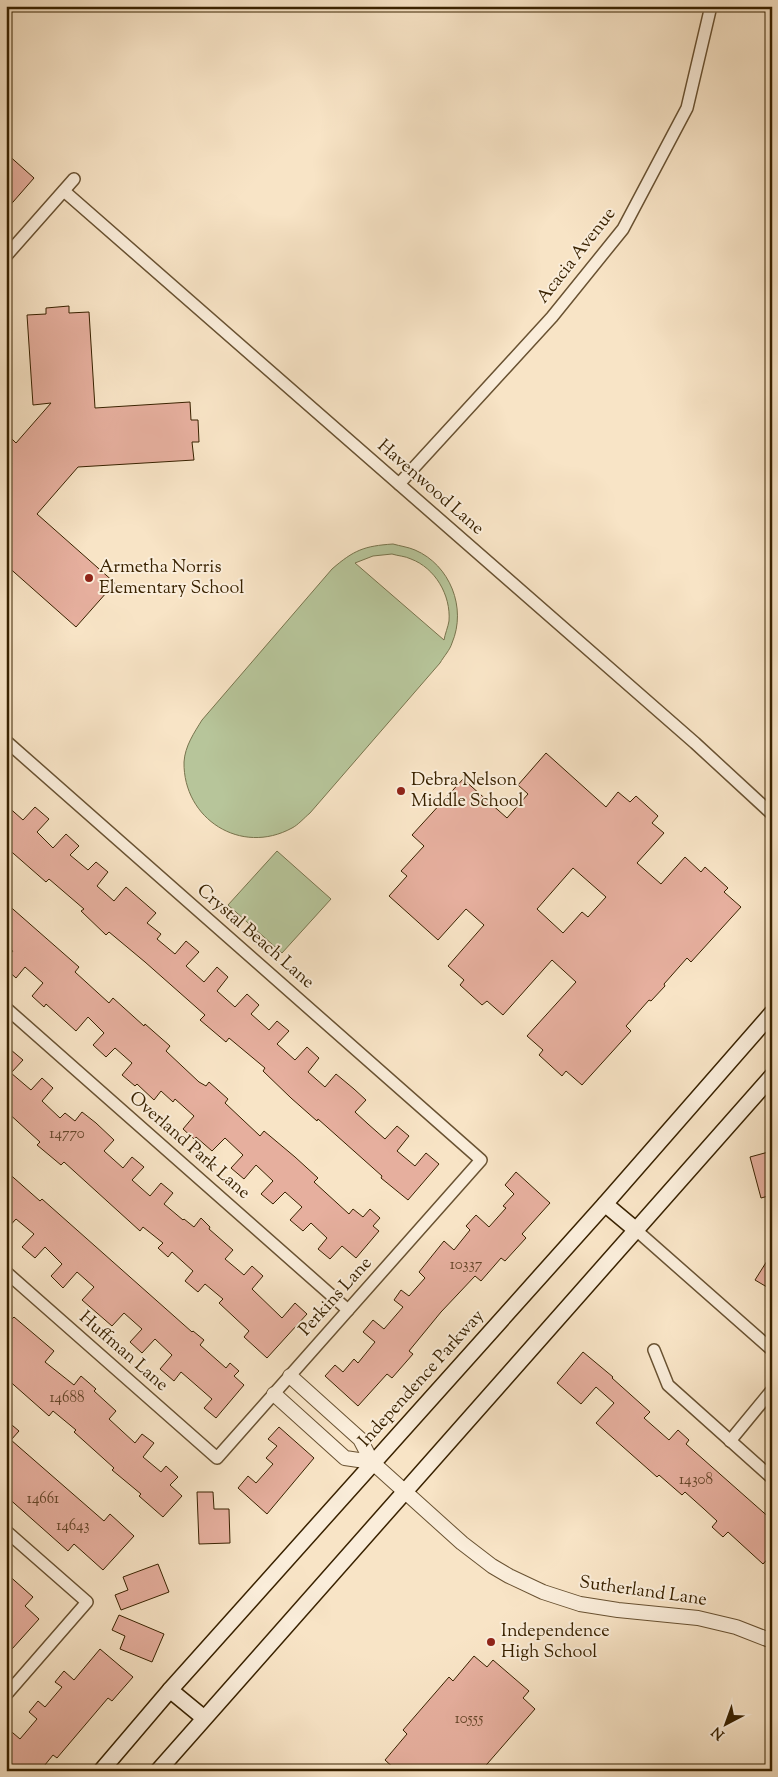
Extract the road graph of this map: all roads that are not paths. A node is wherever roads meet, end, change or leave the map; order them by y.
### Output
1 (711, 6) edge
2 (74, 179) dead end
3 (64, 190) junction
4 (6, 256) edge
5 (399, 484) junction
6 (6, 741) edge
7 (772, 814) edge
8 (6, 1008) edge
9 (772, 1013) edge
10 (772, 1076) edge
11 (482, 1160) joint
12 (605, 1204) junction
13 (636, 1230) junction
14 (6, 1272) edge
15 (348, 1310) junction
16 (654, 1350) dead end
17 (772, 1350) edge
18 (290, 1376) junction
19 (772, 1390) edge
20 (274, 1394) junction
21 (730, 1441) junction
22 (217, 1458) joint
23 (372, 1462) junction
24 (772, 1478) edge
25 (405, 1492) junction
26 (6, 1531) edge
27 (772, 1641) edge
28 (170, 1690) junction
29 (6, 1694) edge
30 (204, 1718) junction
31 (101, 1771) edge
32 (158, 1771) edge

1 - 5 street, Acacia Avenue
2 - 3 street
3 - 4 street
3 - 5 street, Havenwood Lane
5 - 7 street, Havenwood Lane
6 - 11 street, Crystal Beach Lane
8 - 15 street, Overland Park Lane
9 - 12 main road, Independence Parkway
10 - 13 main road
11 - 15 street, Perkins Lane
12 - 13 main road
12 - 23 main road, Independence Parkway
13 - 17 street
13 - 25 main road
14 - 22 street, Huffman Lane
15 - 18 street, Perkins Lane
16 - 21 street
18 - 20 street, Perkins Lane
18 - 23 street, Sutherland Lane
19 - 21 street
20 - 22 street, Perkins Lane
20 - 23 street
21 - 24 street
23 - 25 street, Sutherland Lane
23 - 28 main road, Independence Parkway
25 - 27 street, Sutherland Lane
25 - 30 main road
26 - 29 street
28 - 30 main road
28 - 31 main road, Independence Parkway
30 - 32 main road

